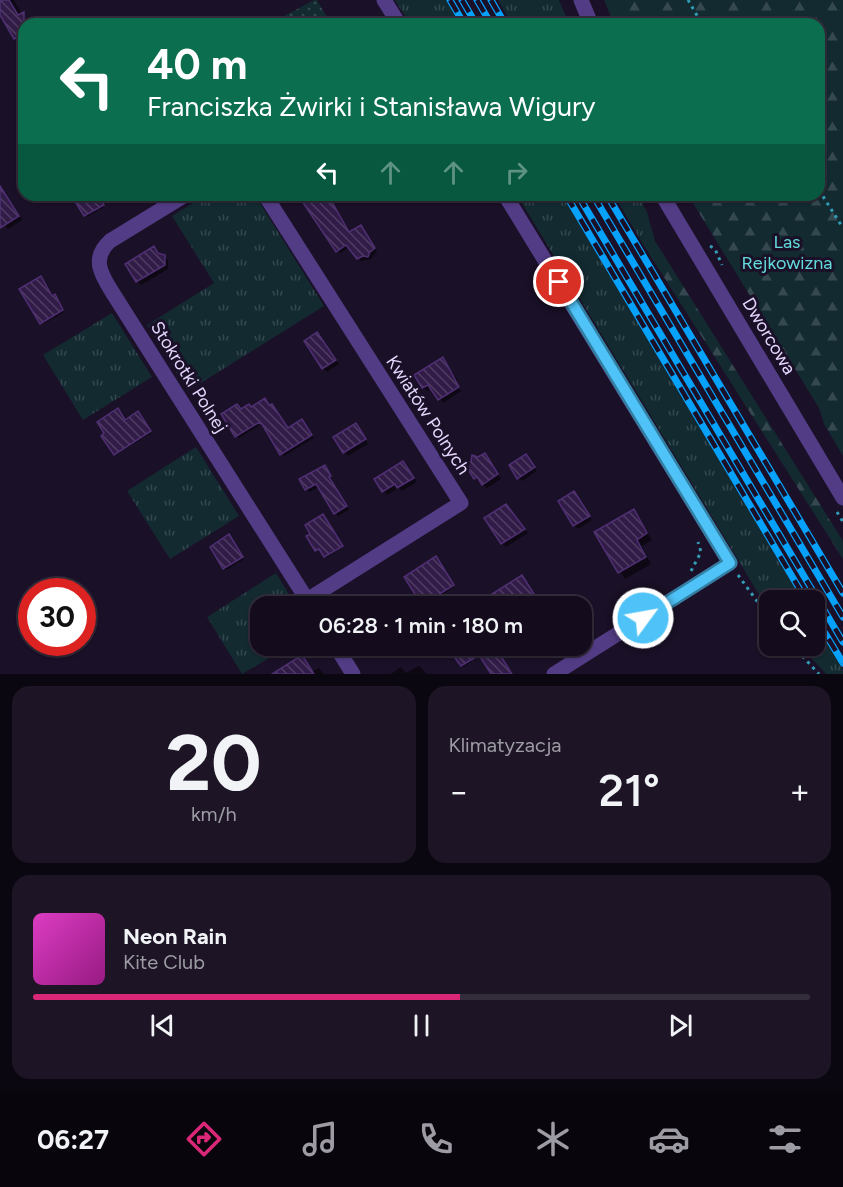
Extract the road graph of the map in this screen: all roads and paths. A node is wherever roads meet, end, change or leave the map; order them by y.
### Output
1 (384, 0) edge
2 (581, 0) edge
3 (688, 0) edge
4 (395, 18) edge
5 (588, 18) edge
6 (698, 18) edge
7 (825, 200) edge
8 (175, 201) edge
9 (269, 201) edge
10 (509, 201) edge
11 (666, 201) edge
12 (843, 228) edge
13 (843, 498) edge
14 (695, 534) dead end
15 (730, 563) junction
16 (697, 572) dead end
17 (305, 596) edge
18 (320, 596) edge
19 (759, 604) edge
20 (342, 656) edge
21 (802, 656) edge
22 (353, 674) edge
23 (554, 674) edge
24 (819, 674) edge

1 - 4 street
2 - 5 street
3 - 6 path
7 - 12 path
8 - 17 street, Stokrotki Polnej
9 - 18 street, Kwiatów Polnych
10 - 15 street
11 - 13 street, Dworcowa
14 - 16 path
15 - 19 path
15 - 23 street
20 - 22 street
21 - 24 path

